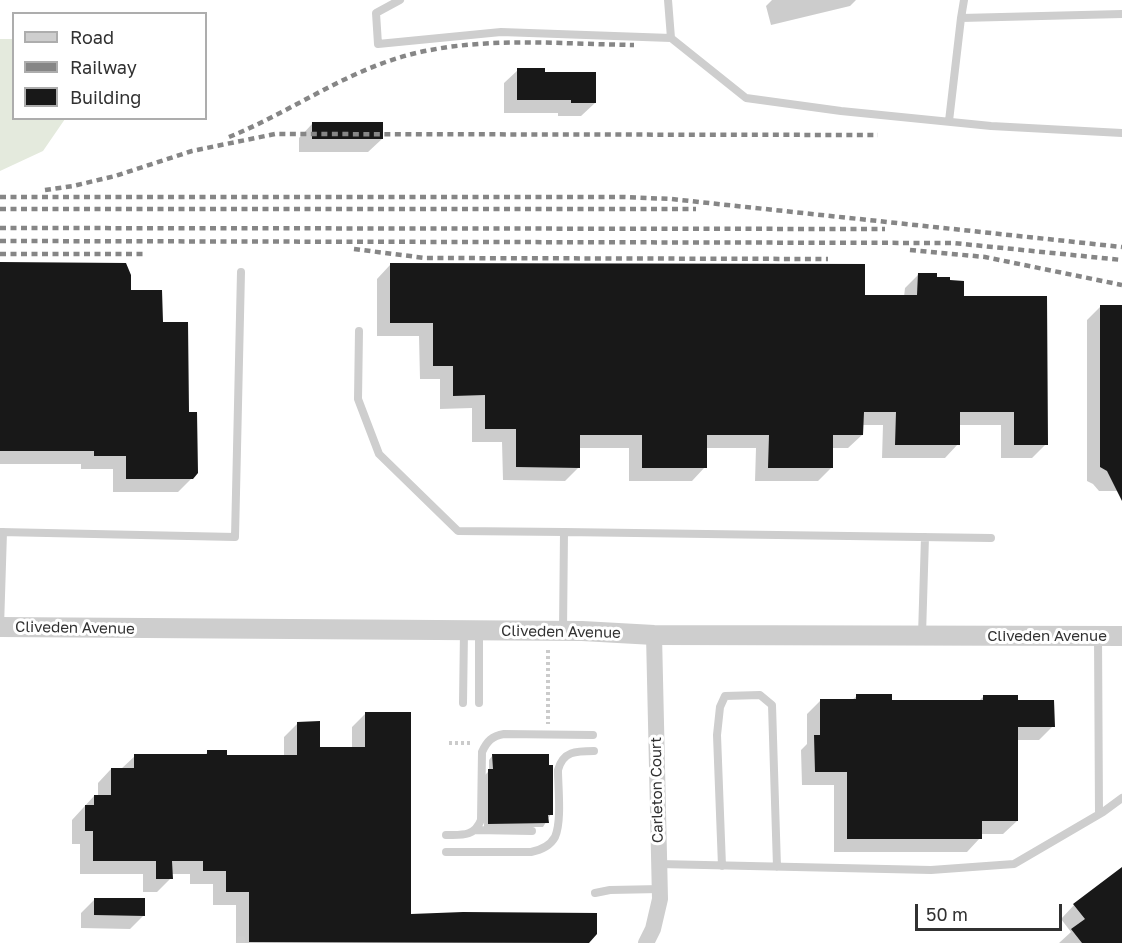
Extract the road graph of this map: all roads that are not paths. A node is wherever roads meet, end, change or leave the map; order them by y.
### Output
1 (400, 0) edge
2 (668, 0) edge
3 (964, 0) edge
4 (1122, 14) edge
5 (961, 18) junction
6 (671, 38) junction
7 (949, 121) junction
8 (1122, 133) edge
9 (241, 272) dead end
10 (359, 331) dead end
11 (2, 532) edge
12 (564, 532) junction
13 (925, 537) junction
14 (991, 538) dead end
15 (0, 627) edge
16 (472, 631) junction
17 (555, 631) junction
18 (654, 635) junction
19 (922, 636) junction
20 (1098, 636) junction
21 (1122, 636) edge
22 (0, 641) edge
23 (463, 703) dead end
24 (478, 703) dead end
25 (593, 735) dead end
26 (594, 751) dead end
27 (1122, 798) edge
28 (1099, 814) junction
29 (475, 830) junction
30 (532, 831) dead end
31 (446, 835) dead end
32 (446, 852) dead end
33 (659, 864) junction
34 (722, 866) junction
35 (777, 867) junction
36 (660, 890) junction
37 (595, 893) dead end
38 (646, 943) edge

1 - 6 lane
2 - 6 lane
3 - 5 lane
4 - 5 lane
5 - 7 lane
6 - 7 lane
7 - 8 lane
9 - 11 lane
10 - 12 lane
11 - 15 lane
12 - 13 lane
12 - 17 lane
13 - 14 lane
13 - 19 lane
15 - 16 street, Cliveden Avenue
15 - 22 street
16 - 17 street, Cliveden Avenue
16 - 23 lane
16 - 24 lane
17 - 18 street, Cliveden Avenue
18 - 19 street, Cliveden Avenue
18 - 33 street, Carleton Court
19 - 20 street, Cliveden Avenue
20 - 21 street, Cliveden Avenue
20 - 28 lane
25 - 29 lane
26 - 32 lane
27 - 28 lane
28 - 35 lane
29 - 30 lane
29 - 31 lane
33 - 34 lane
33 - 36 street, Carleton Court
34 - 35 lane
34 - 35 lane
36 - 37 lane
36 - 38 street, Carleton Court

